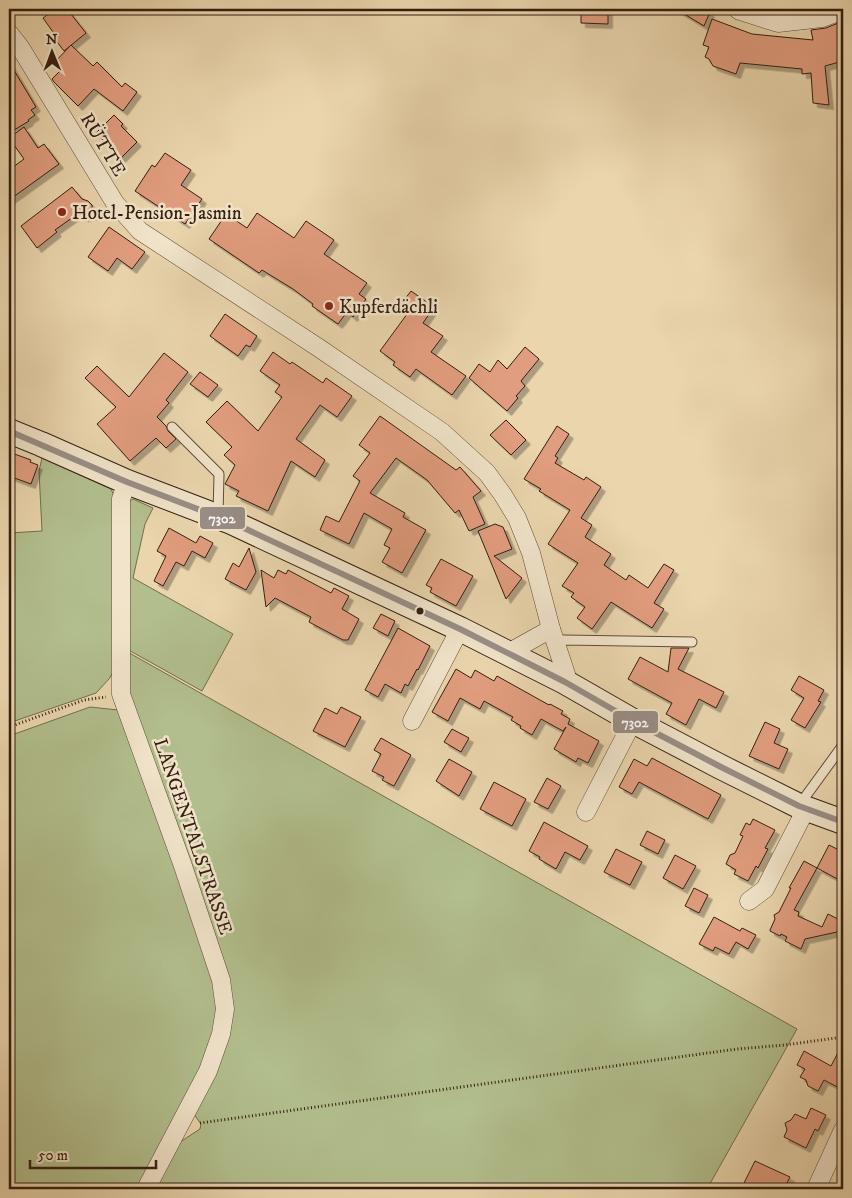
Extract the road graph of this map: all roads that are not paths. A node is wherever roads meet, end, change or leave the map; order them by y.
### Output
1 (737, 9) edge
2 (843, 10) edge
3 (9, 33) edge
4 (172, 427) dead end
5 (9, 431) edge
6 (127, 482) junction
7 (218, 517) junction
8 (460, 629) junction
9 (554, 636) junction
10 (692, 642) dead end
11 (508, 653) junction
12 (565, 682) junction
13 (412, 720) dead end
14 (633, 721) junction
15 (843, 745) edge
16 (802, 808) junction
17 (586, 812) dead end
18 (843, 822) edge
19 (749, 900) dead end
20 (843, 1130) edge
21 (146, 1189) edge
22 (816, 1189) edge

1 - 2 street
3 - 9 street, RÜTTE
4 - 7 lane
5 - 6 street
6 - 7 street
6 - 21 street, LANGENTALSTRASSE
7 - 8 street
8 - 11 street
8 - 13 street
9 - 10 lane
9 - 11 street
9 - 12 street, RÜTTE
11 - 12 street
12 - 14 street
14 - 16 street
14 - 17 street
15 - 16 lane
16 - 18 street
16 - 19 street
20 - 22 street

